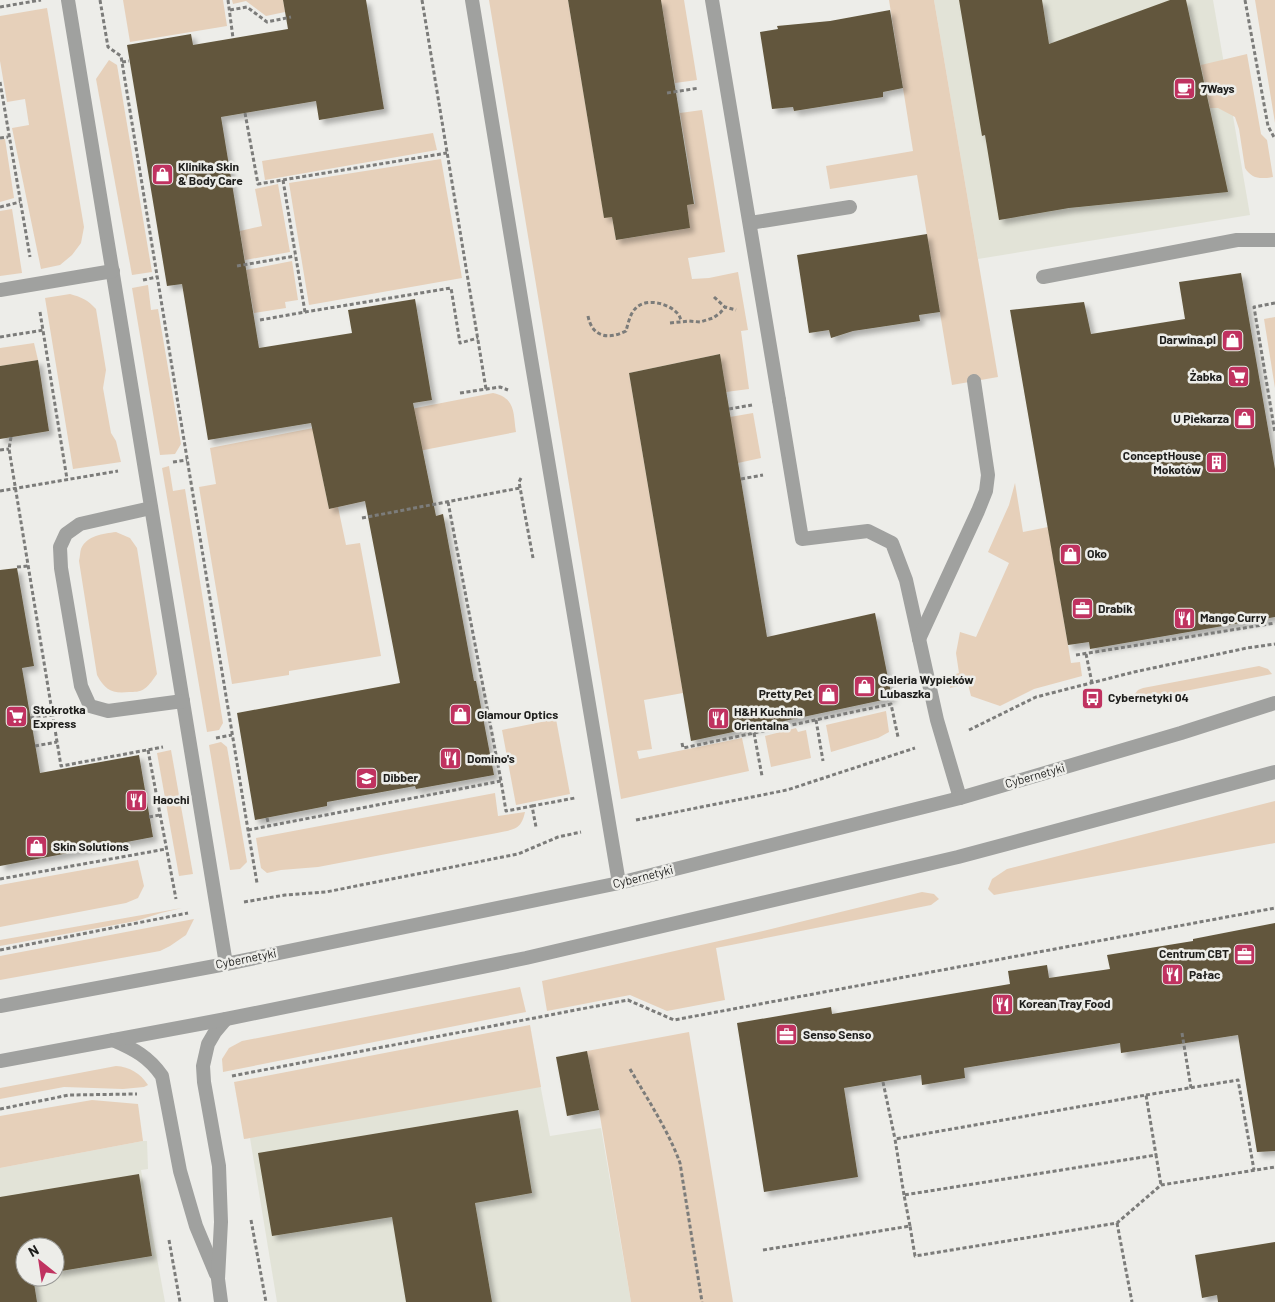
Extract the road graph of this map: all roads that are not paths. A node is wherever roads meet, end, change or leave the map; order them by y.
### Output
1 (68, 0) edge
2 (472, 0) edge
3 (712, 0) edge
4 (850, 207) dead end
5 (750, 223) junction
6 (1275, 240) edge
7 (112, 271) junction
8 (1044, 277) dead end
9 (0, 290) edge
10 (974, 381) dead end
11 (151, 508) junction
12 (919, 639) junction
13 (183, 701) junction
14 (1275, 703) edge
15 (1275, 772) edge
16 (960, 798) junction
17 (620, 883) junction
18 (226, 964) junction
19 (0, 1006) edge
20 (226, 1019) junction
21 (113, 1040) junction
22 (0, 1061) edge
23 (218, 1279) junction
24 (221, 1302) edge

1 - 7 street
2 - 17 street
3 - 5 street
4 - 5 street
5 - 12 street
6 - 8 street
7 - 9 street
7 - 11 street
10 - 12 street
11 - 13 street
11 - 13 street
12 - 16 street
13 - 18 street
14 - 16 street, Cybernetyki
15 - 20 street
16 - 17 street, Cybernetyki
17 - 18 street, Cybernetyki
18 - 19 street, Cybernetyki
20 - 21 street
20 - 23 street
21 - 22 street
21 - 23 street
23 - 24 street

